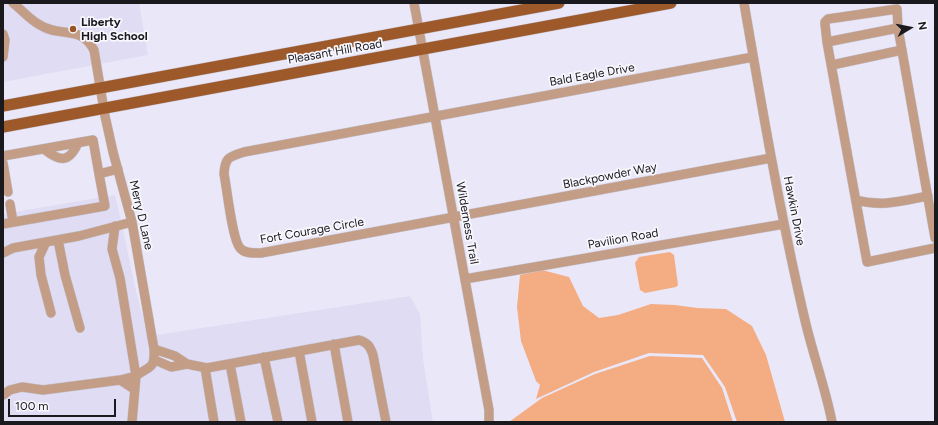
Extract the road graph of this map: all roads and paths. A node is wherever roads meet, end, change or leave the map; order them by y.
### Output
1 (13, 3) edge
2 (414, 3) edge
3 (559, 3) edge
4 (671, 3) edge
5 (744, 3) edge
6 (897, 5) edge
7 (898, 28) junction
8 (418, 29) junction
9 (3, 34) edge
10 (828, 42) junction
11 (423, 49) junction
12 (902, 50) junction
13 (3, 57) edge
14 (753, 58) junction
15 (832, 65) junction
16 (100, 88) junction
17 (3, 106) edge
18 (104, 108) junction
19 (435, 116) junction
20 (3, 127) edge
21 (3, 156) edge
22 (772, 158) junction
23 (3, 163) edge
24 (118, 170) junction
25 (99, 174) junction
26 (8, 192) dead end
27 (928, 196) junction
28 (856, 200) junction
29 (10, 204) dead end
30 (454, 217) junction
31 (13, 222) junction
32 (132, 222) junction
33 (3, 224) edge
34 (784, 224) junction
35 (115, 226) junction
36 (935, 238) edge
37 (58, 240) junction
38 (46, 242) junction
39 (935, 248) edge
40 (3, 253) edge
41 (465, 279) junction
42 (51, 313) dead end
43 (80, 328) dead end
44 (334, 344) junction
45 (154, 349) junction
46 (299, 351) junction
47 (264, 357) junction
48 (155, 360) junction
49 (187, 364) junction
50 (230, 364) junction
51 (205, 368) junction
52 (136, 376) junction
53 (120, 380) junction
54 (134, 389) junction
55 (3, 395) edge
56 (132, 422) edge
57 (214, 422) edge
58 (241, 422) edge
59 (278, 422) edge
60 (312, 422) edge
61 (348, 422) edge
62 (386, 422) edge
63 (490, 422) edge
64 (832, 422) edge

1 - 16 street, Merry D Lane
2 - 8 street, Wilderness Trail
3 - 8 main road, Pleasant Hill Road
4 - 11 main road, Pleasant Hill Road
5 - 14 street, Hawkin Drive
6 - 7 street
6 - 10 street
7 - 10 street
7 - 12 street
8 - 11 street, Wilderness Trail
8 - 16 main road, Pleasant Hill Road
9 - 13 street
10 - 15 street
11 - 18 main road, Pleasant Hill Road
11 - 19 street, Wilderness Trail
12 - 15 street
12 - 27 street
14 - 19 street, Bald Eagle Drive
14 - 22 street, Hawkin Drive
15 - 28 street
16 - 17 main road, Pleasant Hill Road
16 - 18 street, Merry D Lane
18 - 20 main road, Pleasant Hill Road
18 - 24 street, Merry D Lane
19 - 30 street, Wilderness Trail
19 - 30 street, Fort Courage Circle
21 - 25 street
22 - 30 street, Blackpowder Way
22 - 34 street, Hawkin Drive
23 - 26 street
24 - 25 street
24 - 32 street, Merry D Lane
25 - 31 street
27 - 28 street
27 - 36 street
28 - 39 street
29 - 31 street
30 - 41 street, Wilderness Trail
31 - 33 street
32 - 35 street
32 - 45 street, Merry D Lane
34 - 41 street, Pavilion Road
34 - 64 street, Hawkin Drive
35 - 37 street
35 - 52 street
37 - 38 street
37 - 43 street
38 - 40 street
38 - 42 street
41 - 63 street, Wilderness Trail
44 - 46 street
44 - 61 street
44 - 62 street
45 - 48 street, Merry D Lane
45 - 49 street
46 - 47 street
46 - 60 street
47 - 50 street
47 - 59 street
48 - 49 street
48 - 52 street
49 - 51 street
50 - 51 street
50 - 58 street
51 - 57 street
52 - 53 street
52 - 54 street
53 - 54 street
53 - 55 street
54 - 56 street

